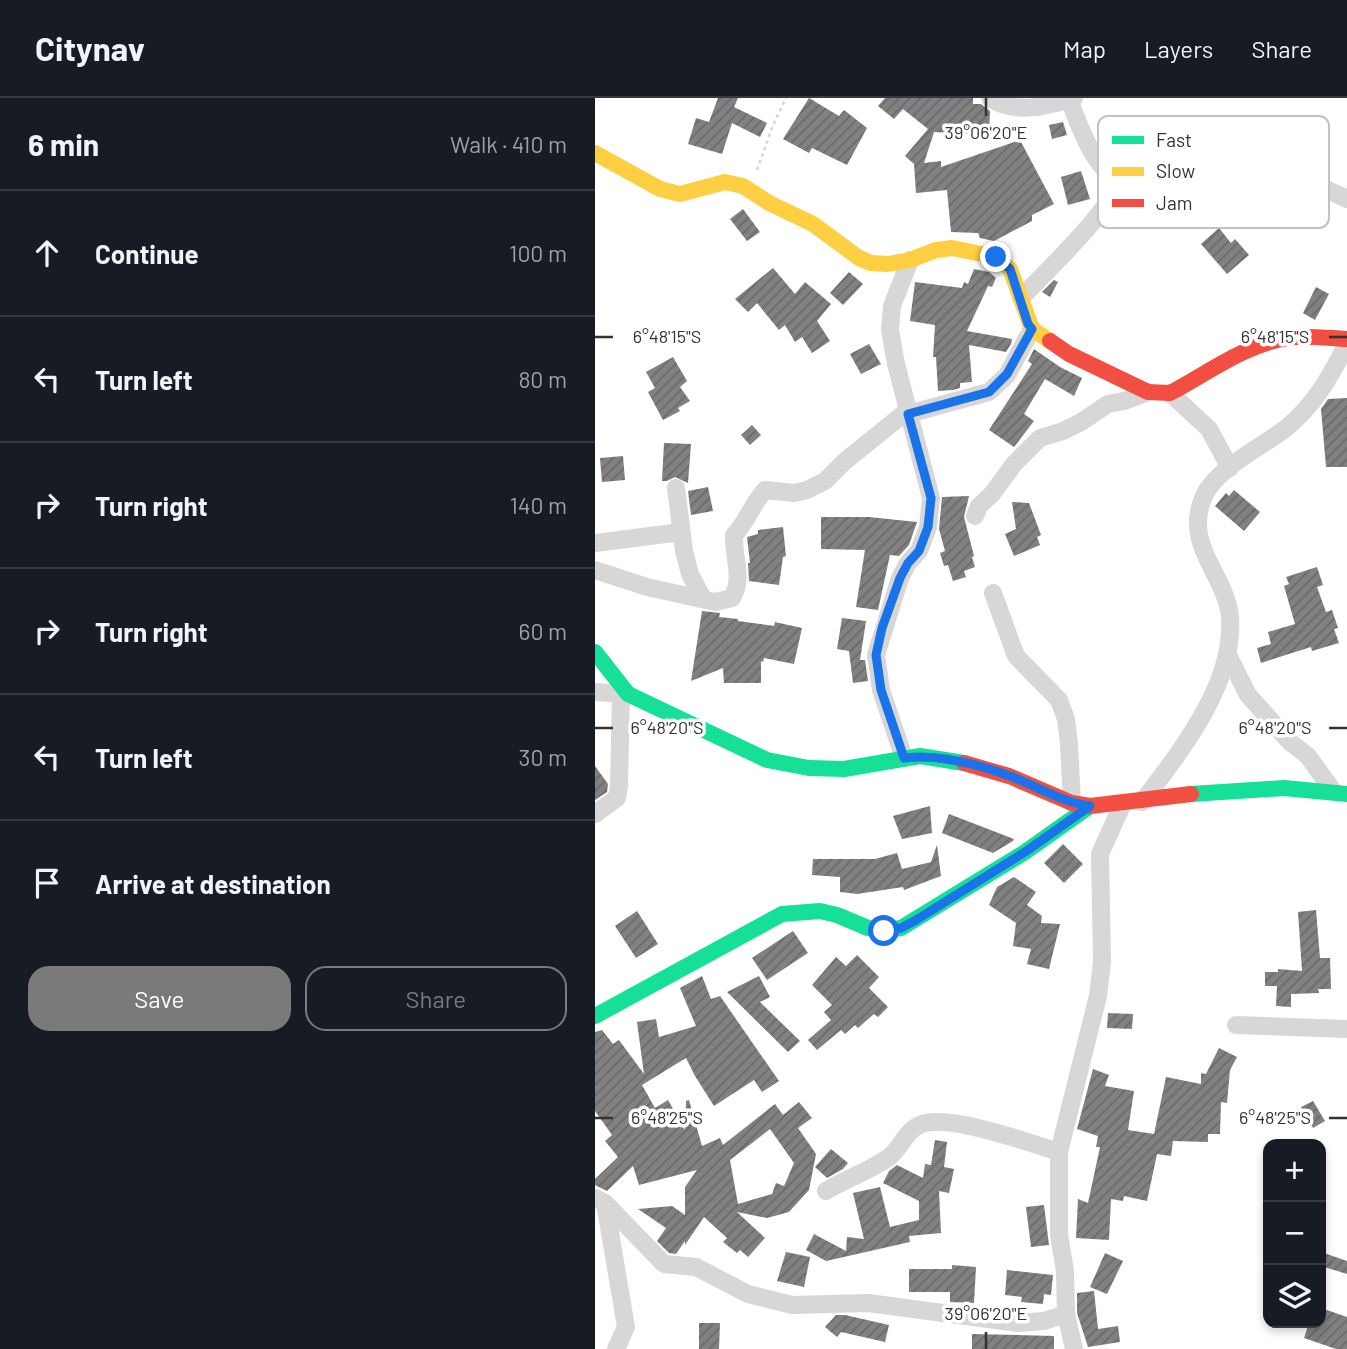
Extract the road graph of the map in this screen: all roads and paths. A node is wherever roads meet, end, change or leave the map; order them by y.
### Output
1 (786, 98) edge
2 (990, 98) edge
3 (1071, 99) edge
4 (595, 153) edge
5 (1098, 161) edge
6 (743, 186) junction
7 (1329, 191) edge
8 (1347, 199) edge
9 (1098, 217) edge
10 (910, 260) junction
11 (1021, 298) junction
12 (1032, 329) junction
13 (1347, 341) edge
14 (1148, 392) junction
15 (1170, 393) junction
16 (908, 412) junction
17 (1230, 468) junction
18 (676, 488) dead end
19 (975, 516) dead end
20 (681, 532) junction
21 (595, 543) edge
22 (595, 570) edge
23 (993, 593) dead end
24 (703, 599) junction
25 (595, 652) edge
26 (1228, 655) junction
27 (595, 692) edge
28 (624, 694) junction
29 (904, 758) junction
30 (1340, 792) edge
31 (1142, 802) junction
32 (1072, 803) junction
33 (1123, 803) junction
34 (1090, 806) junction
35 (595, 814) edge
36 (595, 1016) edge
37 (1236, 1025) dead end
38 (1347, 1029) edge
39 (1059, 1152) junction
40 (826, 1191) dead end
41 (600, 1201) edge
42 (1066, 1314) junction
43 (616, 1349) edge
44 (1074, 1349) edge

1 - 6 path
2 - 3 street
3 - 5 street
4 - 6 street
6 - 10 street
7 - 8 street
9 - 11 street
10 - 11 street
10 - 16 street
11 - 12 street
12 - 14 street
12 - 16 street
13 - 15 street
13 - 17 street
14 - 15 street
14 - 19 street
15 - 17 street
16 - 24 street
16 - 29 street
17 - 26 street
18 - 20 street
20 - 21 street
20 - 24 street
22 - 24 street
23 - 32 street
25 - 28 street
26 - 30 street
26 - 31 street
27 - 28 street
28 - 29 street
28 - 35 street
29 - 32 street
30 - 31 street
31 - 33 street
32 - 34 street
33 - 34 street
33 - 39 street
34 - 36 street
37 - 38 street
39 - 40 street
39 - 42 street
41 - 42 street
41 - 43 street
42 - 44 street

